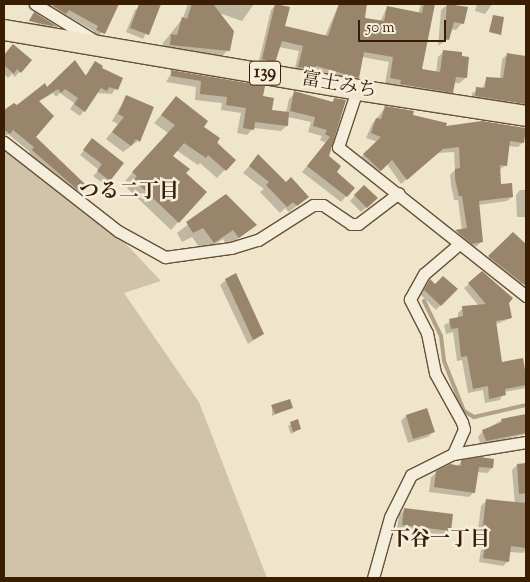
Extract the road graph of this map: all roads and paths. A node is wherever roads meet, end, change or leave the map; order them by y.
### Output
1 (35, 4) edge
2 (4, 30) edge
3 (100, 45) junction
4 (356, 90) junction
5 (526, 116) edge
6 (4, 142) edge
7 (399, 193) junction
8 (459, 244) junction
9 (526, 296) edge
10 (526, 442) edge
11 (453, 454) junction
12 (373, 578) edge

1 - 3 street
2 - 3 highway, 富士みち / 139
3 - 4 highway, 富士みち / 139
4 - 5 highway, 富士みち / 139
4 - 7 street
6 - 7 street
7 - 8 street
8 - 9 street
8 - 11 street
10 - 11 street
11 - 12 street

